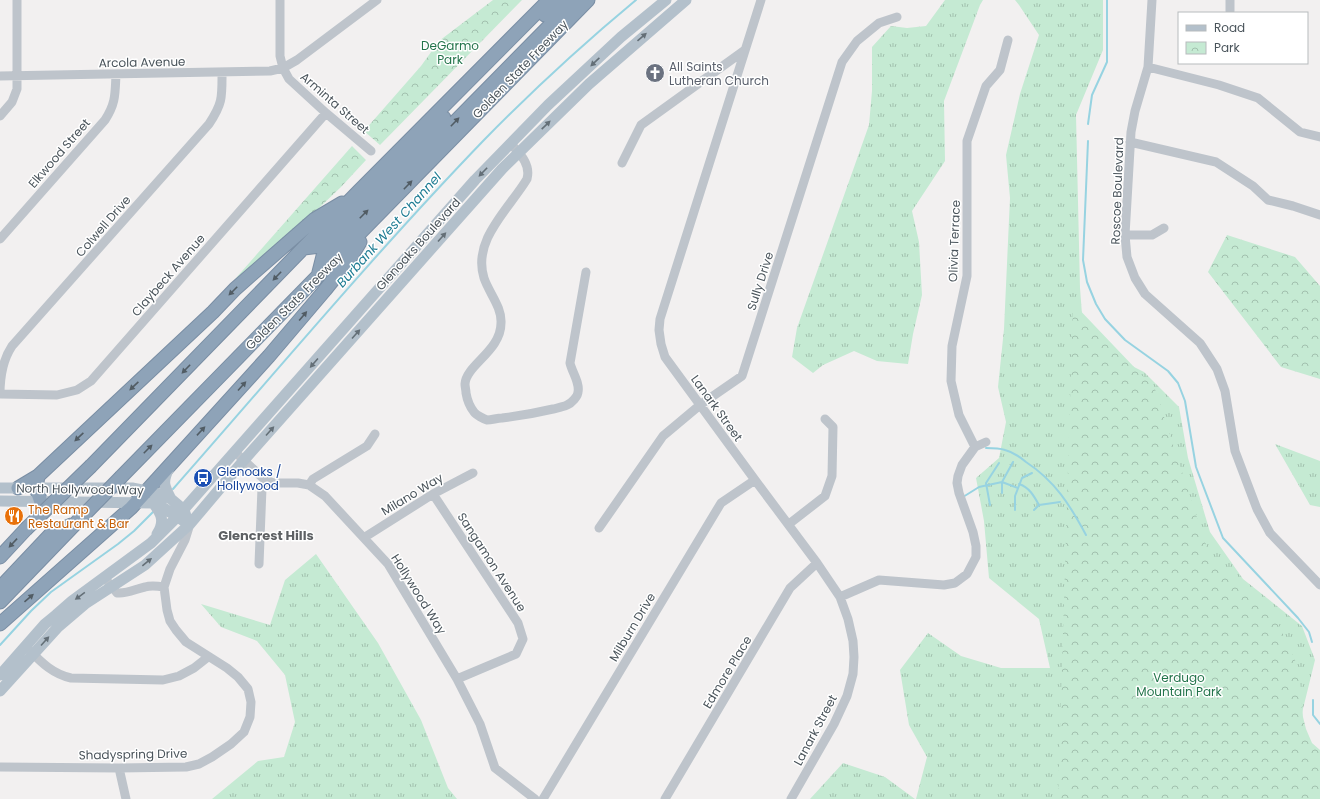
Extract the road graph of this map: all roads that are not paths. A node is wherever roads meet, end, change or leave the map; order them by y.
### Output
1 (17, 0) edge
2 (280, 0) edge
3 (376, 0) edge
4 (549, 0) edge
5 (561, 0) edge
6 (575, 0) edge
7 (588, 0) edge
8 (666, 0) edge
9 (686, 0) edge
10 (761, 0) edge
11 (1152, 0) edge
12 (1230, 0) edge
13 (1230, 12) dead end
14 (897, 17) dead end
15 (1008, 40) dead end
16 (745, 50) junction
17 (1148, 67) junction
18 (283, 68) junction
19 (222, 72) junction
20 (116, 74) junction
21 (0, 76) edge
22 (17, 76) junction
23 (326, 113) junction
24 (0, 116) edge
25 (1320, 137) edge
26 (1130, 142) junction
27 (510, 143) junction
28 (371, 151) dead end
29 (518, 152) junction
30 (622, 163) dead end
31 (358, 192) junction
32 (1320, 215) edge
33 (371, 223) junction
34 (1164, 228) dead end
35 (1125, 235) junction
36 (0, 239) edge
37 (304, 248) junction
38 (586, 272) dead end
39 (318, 278) junction
40 (330, 344) junction
41 (339, 353) junction
42 (0, 394) edge
43 (700, 405) junction
44 (825, 419) dead end
45 (375, 434) dead end
46 (986, 442) dead end
47 (974, 447) junction
48 (236, 452) junction
49 (244, 460) junction
50 (171, 463) junction
51 (473, 473) dead end
52 (265, 480) junction
53 (755, 480) junction
54 (37, 482) junction
55 (309, 485) junction
56 (0, 488) edge
57 (18, 488) joint
58 (146, 491) junction
59 (433, 494) junction
60 (170, 499) junction
61 (0, 501) edge
62 (42, 502) junction
63 (135, 503) junction
64 (152, 503) junction
65 (181, 514) junction
66 (190, 524) junction
67 (789, 524) junction
68 (600, 528) dead end
69 (365, 537) junction
70 (50, 543) junction
71 (151, 543) junction
72 (0, 557) edge
73 (817, 562) junction
74 (260, 564) dead end
75 (105, 578) junction
76 (1320, 585) edge
77 (112, 587) junction
78 (164, 587) junction
79 (0, 588) edge
80 (840, 597) junction
81 (0, 602) edge
82 (0, 624) edge
83 (29, 650) junction
84 (208, 657) junction
85 (0, 675) edge
86 (458, 679) junction
87 (0, 691) edge
88 (0, 767) edge
89 (119, 768) junction
90 (126, 799) edge
91 (535, 799) edge
92 (543, 799) edge
93 (665, 799) edge
94 (791, 799) edge

1 - 22 street
2 - 18 street, Arminta Street
3 - 18 street
4 - 31 highway
5 - 37 highway
39 -> 6 highway
33 -> 7 highway, Golden State Freeway
8 -> 27 main road, Glenoaks Boulevard
29 -> 9 main road, Glenoaks Boulevard
10 - 16 street, Lanark Street
11 - 17 street, Roscoe Boulevard
12 - 13 street
14 - 43 street, Sully Drive
15 - 47 street, Olivia Terrace
16 - 30 street
16 - 43 street, Lanark Street
17 - 25 street
17 - 26 street, Roscoe Boulevard
18 - 19 street, Arcola Avenue
18 - 23 street, Arminta Street
19 - 20 street, Arcola Avenue
19 - 42 street, Colwell Drive
20 - 22 street, Arcola Avenue
20 - 36 street, Elkwood Street
21 - 22 street, Arcola Avenue
22 - 24 street
23 - 28 street, Arminta Street
23 - 42 street, Claybeck Avenue
26 - 32 street
26 - 35 street, Roscoe Boulevard
27 - 29 street
27 -> 40 main road, Glenoaks Boulevard
29 - 38 street
41 -> 29 main road, Glenoaks Boulevard
31 - 37 highway
31 -> 54 highway
33 - 39 highway, Golden State Freeway
50 -> 33 highway
34 - 35 street
35 - 76 street, Roscoe Boulevard
37 -> 72 highway, bridge
70 -> 39 highway, Golden State Freeway, bridge
40 - 41 main road
40 -> 48 main road, Glenoaks Boulevard
49 -> 41 main road, Glenoaks Boulevard
43 - 53 street, Lanark Street
43 - 68 street, Sully Drive
44 - 67 street
45 - 55 street
46 - 47 street
47 - 80 street
48 - 49 street
48 - 65 main road, Glenoaks Boulevard
49 - 52 street
49 - 66 main road, Glenoaks Boulevard
50 - 58 highway
50 - 60 main road
51 - 59 street, Milano Way
52 - 55 street, Hollywood Way
52 - 74 street
53 - 67 street, Lanark Street
53 - 92 street, Milburn Drive
54 - 57 highway
54 - 58 main road, North Hollywood Way
54 - 62 highway
55 - 69 street, Hollywood Way
56 - 57 main road, North Hollywood Way
58 - 60 main road, North Hollywood Way
58 - 63 highway
59 - 69 street, Milano Way
59 - 86 street, Sangamon Avenue
60 - 65 main road, North Hollywood Way
61 - 62 main road, North Hollywood Way
62 - 63 main road, North Hollywood Way
63 - 64 main road, North Hollywood Way
82 -> 63 highway
64 - 65 main road, North Hollywood Way
64 - 71 main road
65 - 66 main road, North Hollywood Way
65 - 71 main road, Glenoaks Boulevard
77 -> 66 main road, Glenoaks Boulevard
66 - 78 street, Shadyspring Drive
67 - 73 street, Lanark Street
69 - 86 street, Hollywood Way
70 - 79 highway
70 - 81 highway, Golden State Freeway
71 - 75 main road, Glenoaks Boulevard
73 - 80 street, Lanark Street
73 - 93 street, Edmore Place
75 - 77 street
75 -> 83 main road, Glenoaks Boulevard
77 - 78 street
83 -> 77 main road, Glenoaks Boulevard
78 - 84 street, Shadyspring Drive
80 - 94 street, Lanark Street
83 - 84 street
83 - 85 main road
83 - 87 main road
84 - 89 street, Shadyspring Drive
86 - 91 street, Hollywood Way
88 - 89 street, Shadyspring Drive
89 - 90 street

